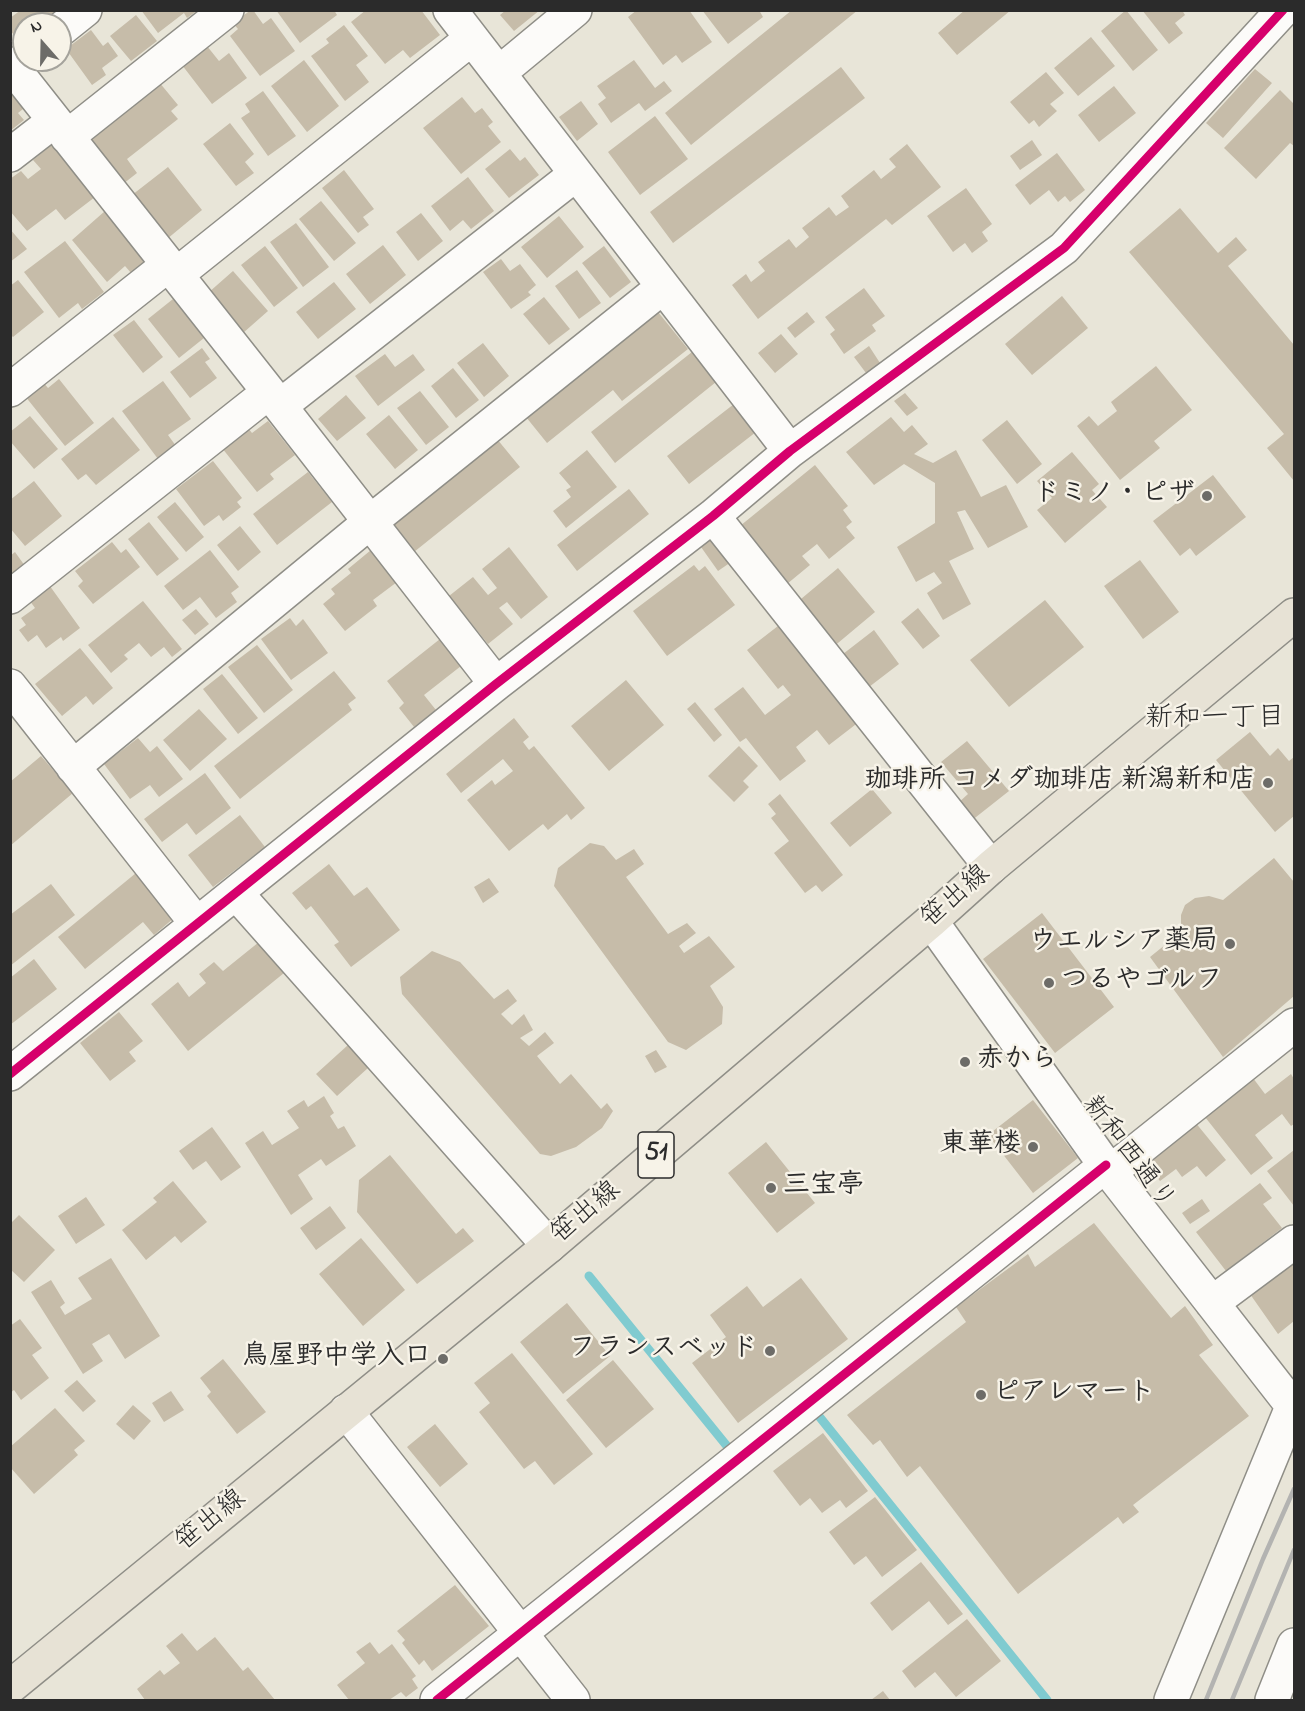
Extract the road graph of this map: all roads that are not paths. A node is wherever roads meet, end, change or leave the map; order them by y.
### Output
1 (85, 10) edge
2 (227, 10) edge
3 (450, 10) edge
4 (575, 10) edge
5 (1283, 10) edge
6 (72, 20) edge
7 (471, 39) junction
8 (22, 72) edge
9 (499, 73) junction
10 (60, 129) junction
11 (10, 155) edge
12 (576, 174) junction
13 (172, 270) junction
14 (663, 287) junction
15 (10, 390) edge
16 (274, 399) junction
17 (790, 451) junction
18 (713, 516) junction
19 (370, 522) junction
20 (10, 597) edge
21 (1294, 615) edge
22 (496, 684) junction
23 (10, 686) edge
24 (73, 767) junction
25 (991, 867) junction
26 (236, 892) junction
27 (931, 921) junction
28 (197, 924) junction
29 (1294, 1025) edge
30 (10, 1074) edge
31 (1108, 1169) junction
32 (1294, 1242) edge
33 (549, 1246) junction
34 (1212, 1303) junction
35 (1294, 1405) edge
36 (346, 1411) junction
37 (520, 1633) junction
38 (1294, 1645) edge
39 (10, 1687) edge
40 (437, 1701) edge
41 (573, 1701) edge
42 (1171, 1701) edge
43 (1272, 1701) edge

1 - 6 street
2 - 10 street
3 - 7 street
4 - 9 street
5 - 17 street
7 - 9 street
7 - 13 street
8 - 10 street
9 - 12 street
10 - 11 street
10 - 13 street
12 - 14 street
12 - 16 street
13 - 15 street
13 - 16 street
14 - 17 street
14 - 19 street
16 - 19 street
16 - 20 street
17 - 18 street
18 - 22 street
18 - 25 street
19 - 22 street
19 - 24 street
21 - 25 main road, 笹出線 / 51
22 - 26 street
23 - 24 street
24 - 28 street
25 - 27 main road, 笹出線 / 51
26 - 28 street
26 - 33 street
27 - 31 street, 新和西通り
27 - 33 main road, 笹出線 / 51
28 - 30 street
29 - 31 street
31 - 34 street, 新和西通り
31 - 37 street
32 - 34 street
33 - 36 main road, 笹出線 / 51
34 - 35 street, 新和西通り
35 - 42 street
36 - 37 street
36 - 39 main road, 笹出線 / 51
37 - 40 street
37 - 41 street
38 - 43 street

